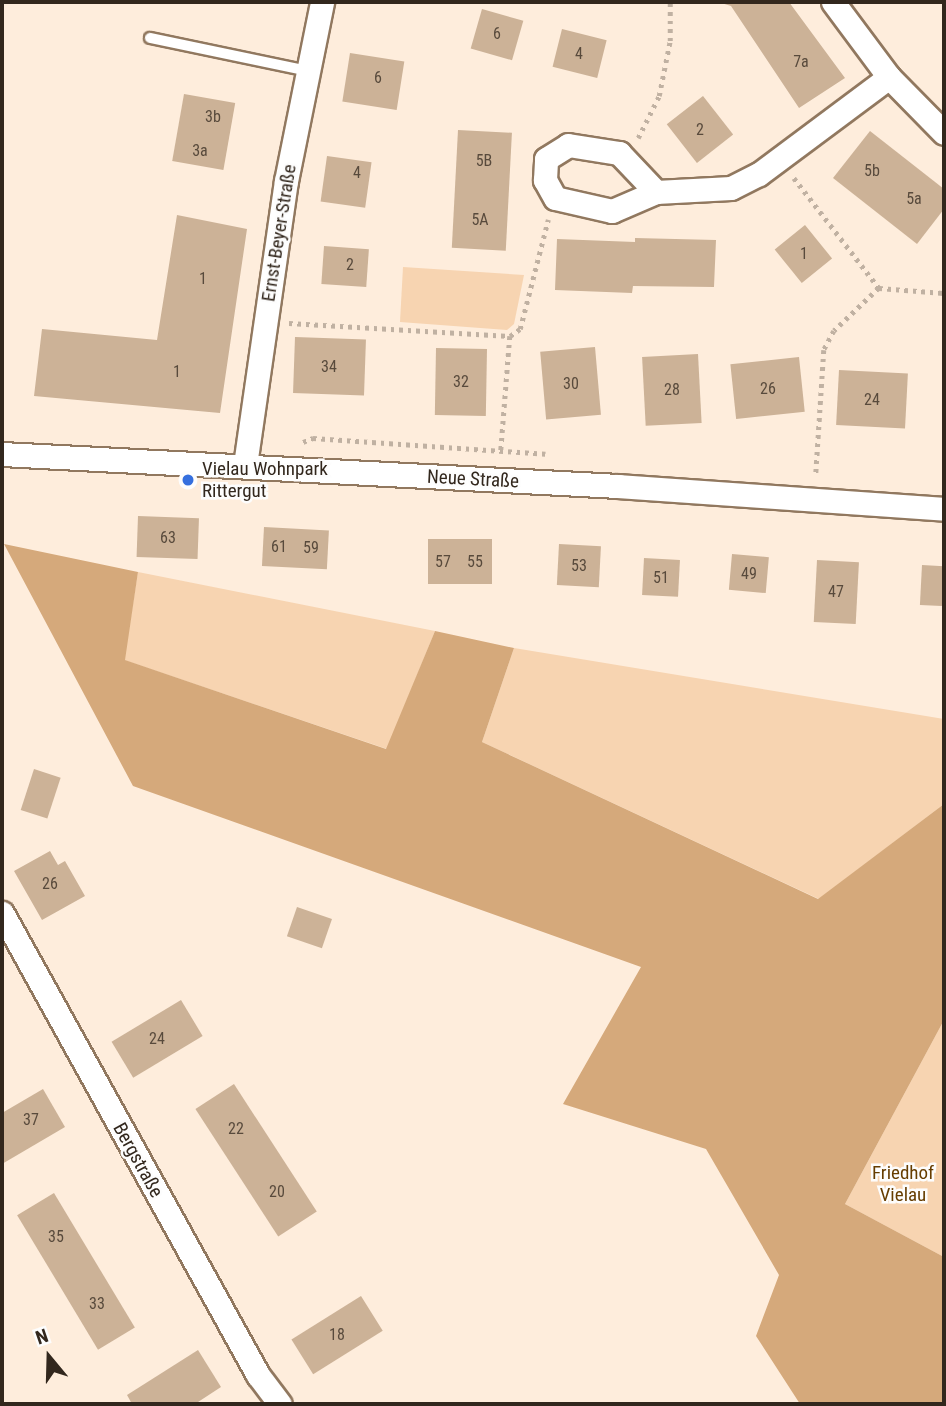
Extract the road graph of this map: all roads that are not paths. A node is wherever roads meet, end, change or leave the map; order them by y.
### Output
1 (322, 2) edge
2 (833, 2) edge
3 (150, 38) dead end
4 (308, 71) junction
5 (889, 77) junction
6 (944, 133) edge
7 (656, 192) junction
8 (2, 454) edge
9 (245, 465) junction
10 (944, 509) edge
11 (2, 912) edge
12 (280, 1404) edge

1 - 4 street, Ernst-Beyer-Straße
2 - 5 street
3 - 4 lane
4 - 9 street, Ernst-Beyer-Straße
5 - 6 street
5 - 7 street
7 - 7 street
8 - 9 street, Neue Straße
9 - 10 street, Neue Straße
11 - 12 street, Bergstraße

